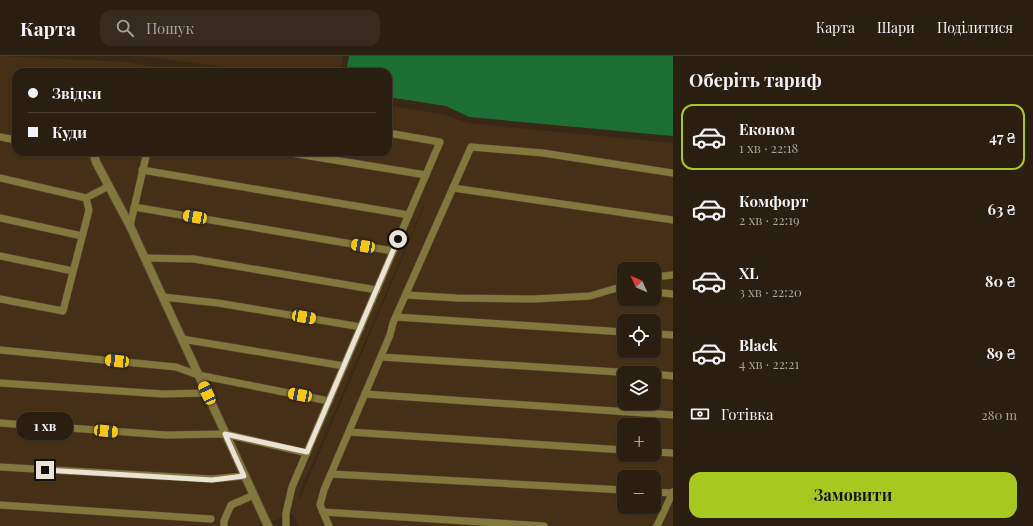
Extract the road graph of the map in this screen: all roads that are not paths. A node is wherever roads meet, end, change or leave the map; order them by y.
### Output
1 (392, 134) edge
2 (0, 137) edge
3 (12, 139) edge
4 (94, 156) edge
5 (145, 156) edge
6 (310, 156) edge
7 (142, 170) junction
8 (673, 173) edge
9 (426, 175) junction
10 (0, 178) edge
11 (109, 186) junction
12 (453, 188) junction
13 (86, 198) junction
14 (134, 207) junction
15 (409, 215) junction
16 (0, 218) edge
17 (673, 220) edge
18 (130, 226) junction
19 (82, 236) junction
20 (393, 251) junction
21 (0, 256) edge
22 (145, 258) junction
23 (73, 271) junction
24 (673, 275) edge
25 (661, 277) edge
26 (617, 288) edge
27 (377, 290) junction
28 (661, 293) edge
29 (673, 294) edge
30 (406, 295) junction
31 (163, 298) junction
32 (0, 299) edge
33 (396, 317) junction
34 (361, 327) junction
35 (617, 332) edge
36 (661, 334) edge
37 (673, 335) edge
38 (182, 339) junction
39 (0, 350) edge
40 (381, 357) junction
41 (344, 366) junction
42 (617, 372) edge
43 (198, 375) junction
44 (661, 375) edge
45 (673, 376) edge
46 (0, 384) edge
47 (207, 393) junction
48 (365, 394) junction
49 (329, 401) junction
50 (673, 415) edge
51 (0, 423) edge
52 (349, 432) junction
53 (225, 434) junction
54 (617, 450) edge
55 (307, 452) junction
56 (661, 452) edge
57 (673, 453) edge
58 (0, 467) edge
59 (331, 474) junction
60 (244, 476) junction
61 (617, 490) edge
62 (661, 492) edge
63 (673, 493) edge
64 (254, 495) junction
65 (0, 505) edge
66 (323, 512) junction
67 (211, 519) dead end
68 (224, 526) edge
69 (268, 526) edge
70 (286, 526) edge
71 (330, 526) edge
72 (544, 526) edge
73 (657, 526) edge

1 - 9 lane
2 - 3 lane
4 - 11 street
5 - 7 lane
6 - 9 lane
7 - 14 lane
7 - 15 lane
8 - 12 lane
9 - 15 lane
10 - 13 lane
11 - 13 lane
11 - 18 street
12 - 17 lane
12 - 30 lane
13 - 19 lane
14 - 18 lane
14 - 20 lane
15 - 20 lane
16 - 19 lane
18 - 22 street
19 - 23 lane
20 - 27 lane
21 - 23 lane
22 - 27 lane
22 - 31 street
23 - 32 lane
24 - 25 lane
26 - 30 lane
27 - 34 lane
28 - 29 lane
30 - 33 lane
31 - 34 lane
31 - 38 street
33 - 35 lane
33 - 40 lane
34 - 41 lane
36 - 37 lane
38 - 41 lane
38 - 43 street
39 - 43 lane
40 - 42 lane
40 - 48 lane
41 - 49 lane
43 - 47 street
43 - 49 lane
44 - 45 lane
46 - 47 lane
47 - 53 street
48 - 50 lane
48 - 52 lane
49 - 55 lane
51 - 53 lane
52 - 54 lane
52 - 59 lane
53 - 55 lane
53 - 60 street
55 - 70 lane
56 - 57 lane
58 - 60 lane
59 - 61 lane
59 - 66 lane
60 - 64 street
62 - 63 lane
63 - 73 lane
64 - 68 lane
64 - 69 street
65 - 67 lane
66 - 71 lane
66 - 72 lane

